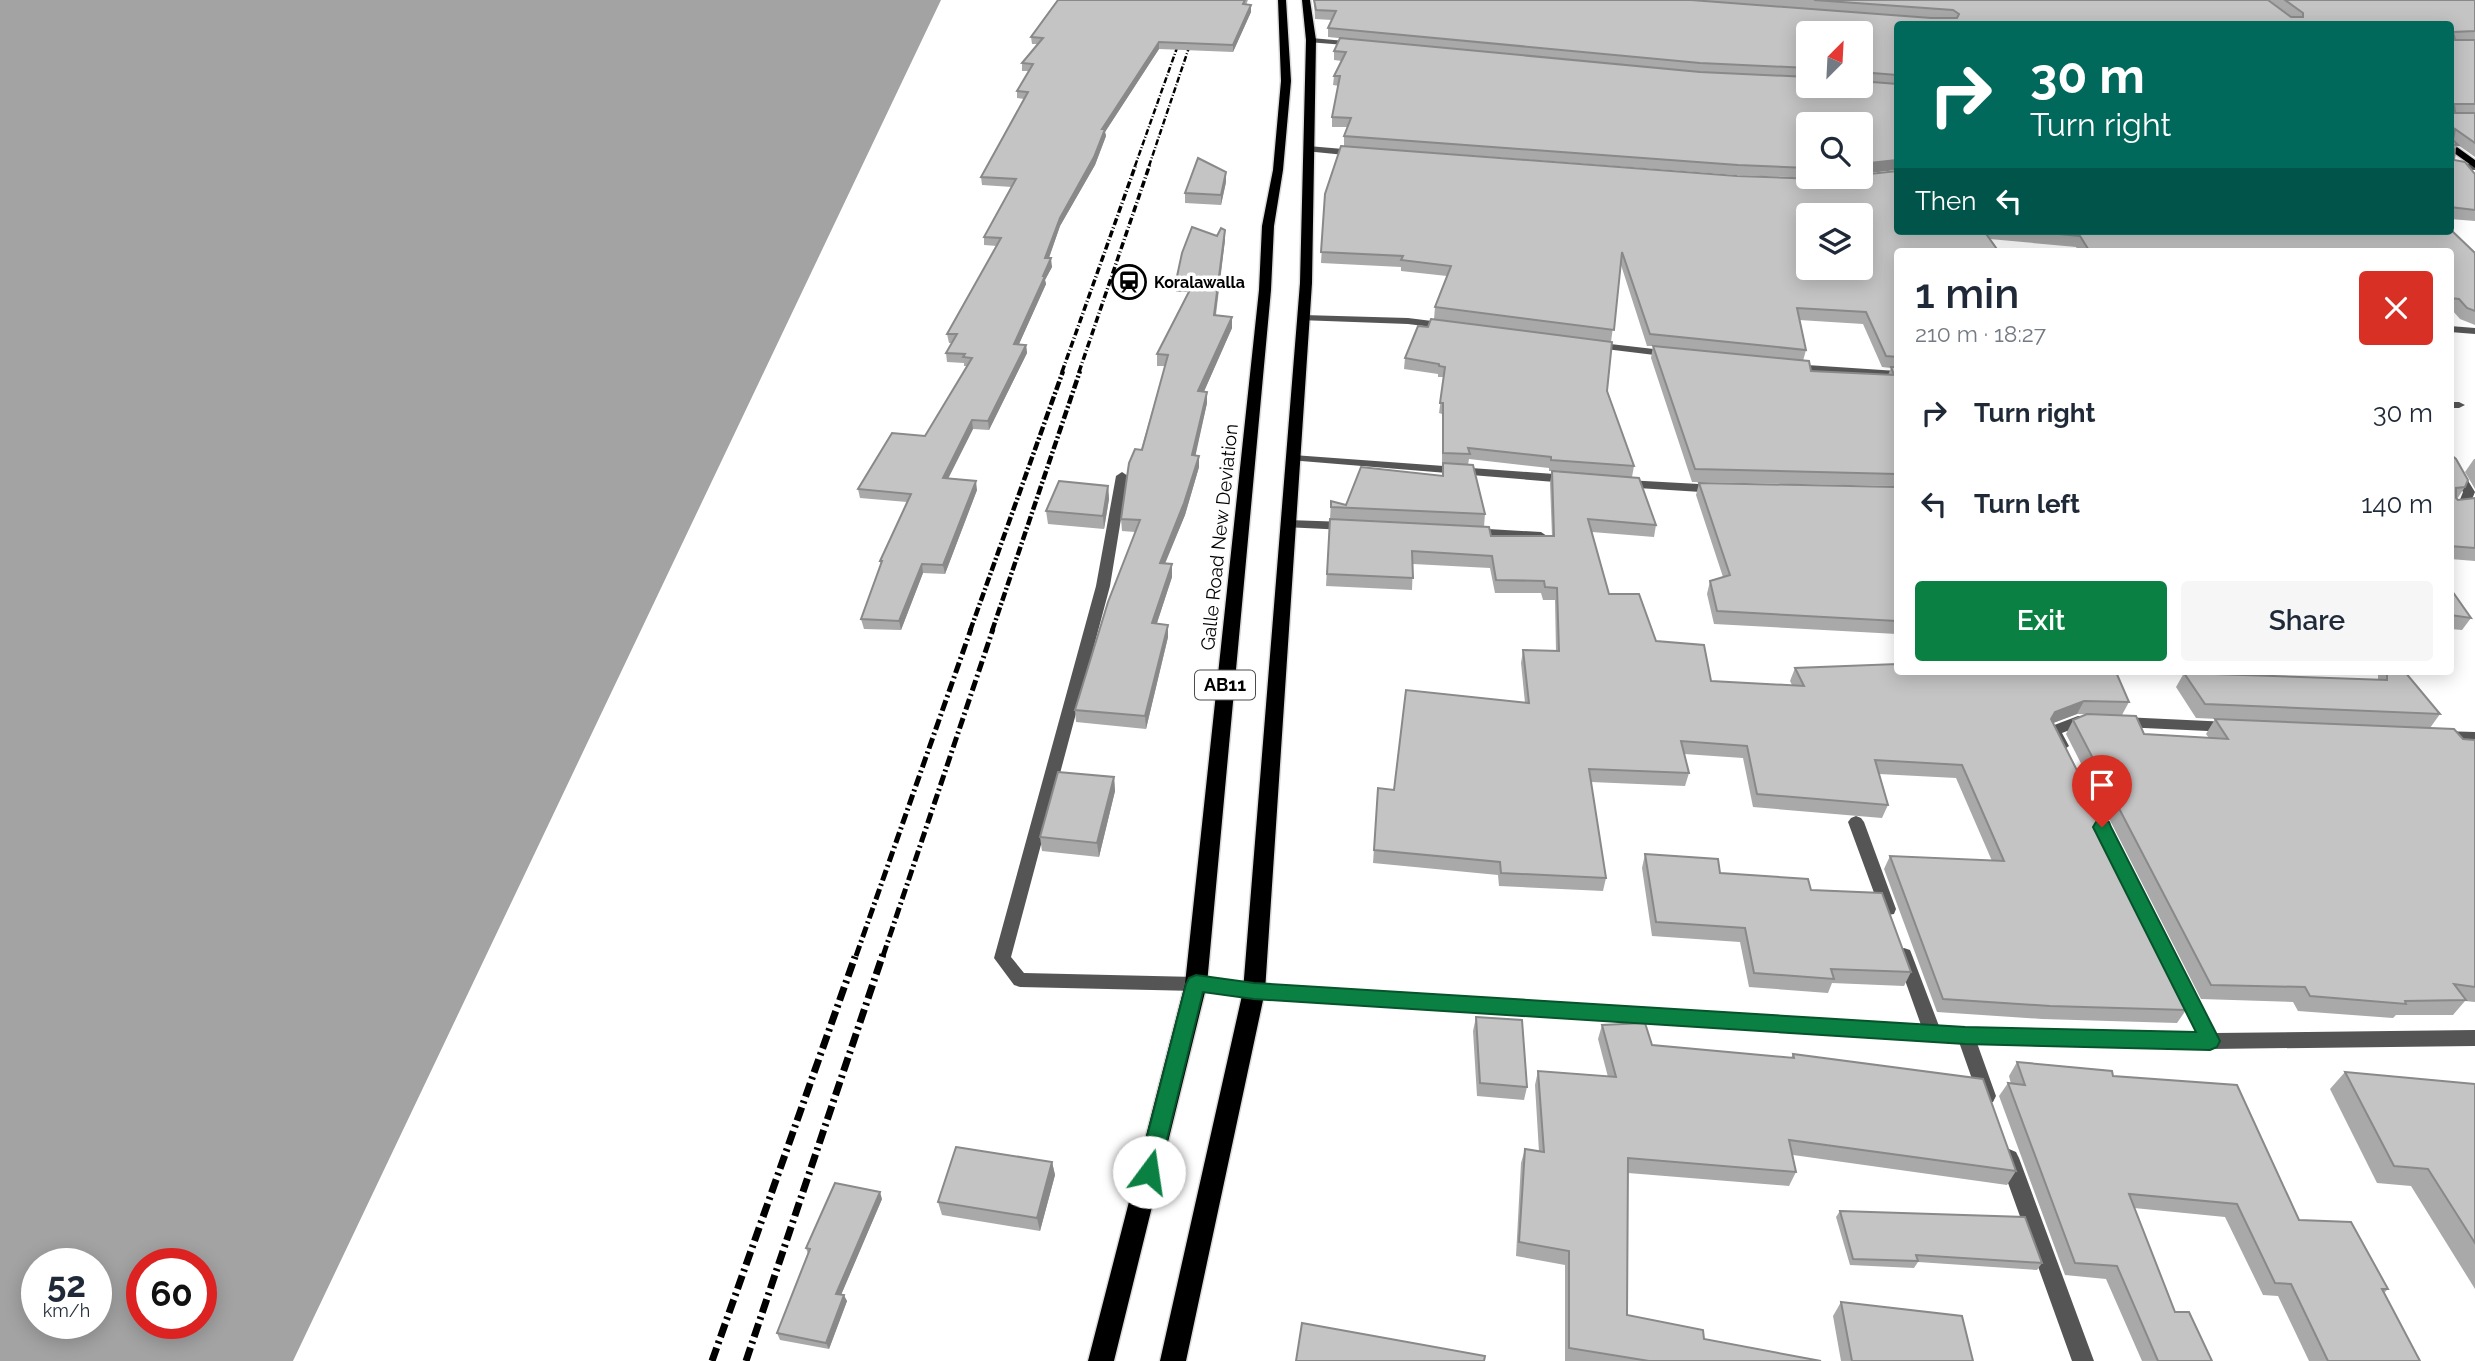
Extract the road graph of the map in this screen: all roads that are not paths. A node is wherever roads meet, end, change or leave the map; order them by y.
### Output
1 (1282, 0) edge
2 (1306, 0) edge
3 (1311, 40) junction
4 (1366, 45) edge
5 (2454, 148) edge
6 (1308, 149) junction
7 (1363, 153) edge
8 (2454, 166) edge
9 (2475, 166) edge
10 (1303, 318) junction
11 (1460, 327) edge
12 (2454, 329) edge
13 (2475, 331) edge
14 (1579, 343) edge
15 (1688, 356) edge
16 (1785, 366) edge
17 (1894, 374) edge
18 (1293, 458) junction
19 (2454, 467) edge
20 (1122, 476) dead end
21 (1580, 480) edge
22 (1607, 482) edge
23 (1730, 489) edge
24 (2471, 500) edge
25 (2454, 506) edge
26 (1288, 524) junction
27 (1354, 527) edge
28 (1461, 532) edge
29 (1541, 536) edge
30 (2242, 727) edge
31 (2420, 735) edge
32 (2475, 737) edge
33 (2067, 756) edge
34 (1856, 822) edge
35 (2166, 954) edge
36 (1196, 984) junction
37 (1254, 991) junction
38 (1932, 1032) junction
39 (1965, 1035) junction
40 (2475, 1038) edge
41 (2210, 1041) junction
42 (1993, 1114) edge
43 (2003, 1140) edge
44 (1101, 1361) edge
45 (1173, 1361) edge
46 (2082, 1361) edge

1 - 36 main road, Galle Road New Deviation / AB11
2 - 3 main road, AB11
3 - 4 street
3 - 6 main road, AB11
5 - 9 main road
6 - 7 street
6 - 10 main road, AB11
8 - 9 street
10 - 11 street
10 - 18 main road, AB11
12 - 13 street
14 - 15 street
16 - 17 street
18 - 21 street
18 - 26 main road, AB11
19 - 24 street
20 - 36 street
22 - 23 street
24 - 25 street
26 - 27 street
26 - 37 main road, AB11
28 - 29 street
30 - 33 street
31 - 32 street
34 - 38 street
35 - 41 street
36 - 37 street
36 - 44 main road, Galle Road New Deviation / AB11
37 - 38 street
37 - 45 main road, AB11
38 - 39 street
39 - 41 street
39 - 42 street
40 - 41 street
43 - 46 street

